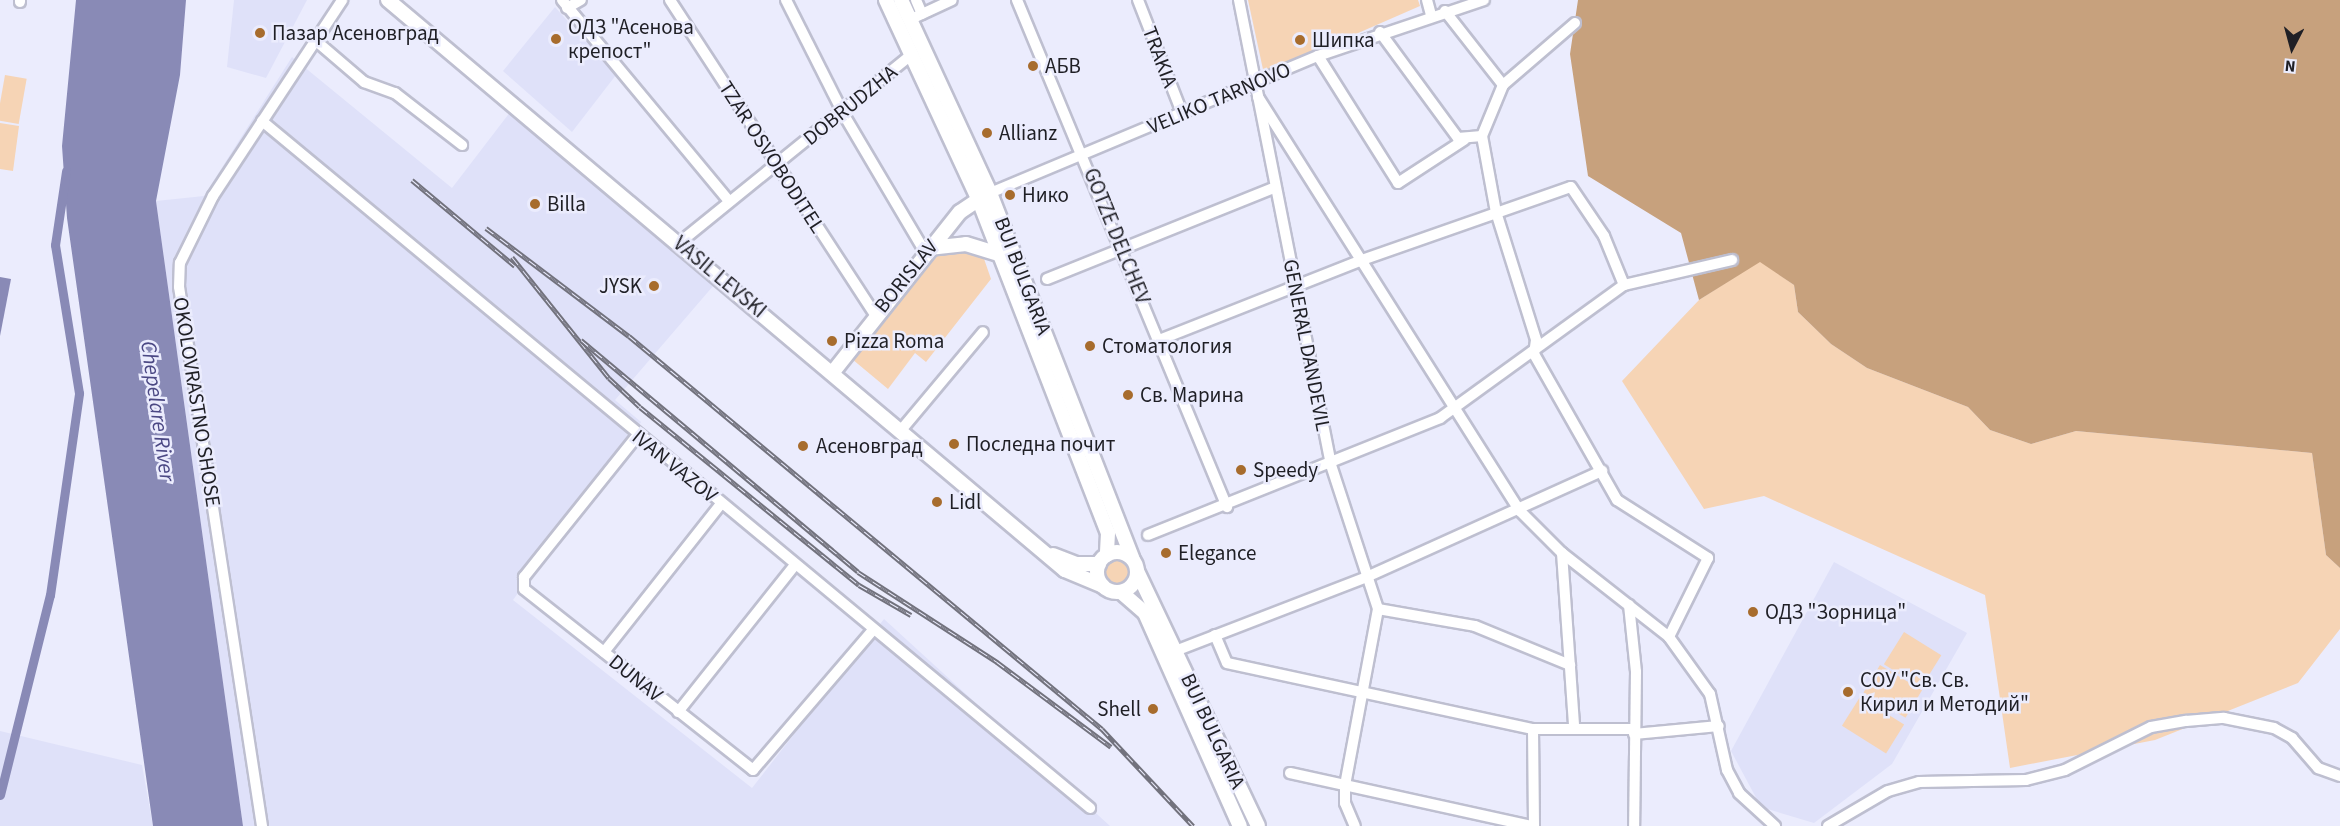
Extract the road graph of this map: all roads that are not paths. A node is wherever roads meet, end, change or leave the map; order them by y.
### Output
1 (342, 0) edge
2 (388, 0) edge
3 (580, 0) edge
4 (670, 0) edge
5 (786, 0) edge
6 (886, 0) edge
7 (901, 0) edge
8 (916, 0) edge
9 (952, 0) edge
10 (1017, 0) edge
11 (1138, 0) edge
12 (1239, 0) edge
13 (1427, 0) edge
14 (1484, 0) edge
15 (564, 4) edge
16 (1445, 11) junction
17 (1431, 15) junction
18 (916, 17) junction
19 (1575, 23) dead end
20 (1380, 32) junction
21 (315, 40) junction
22 (1318, 56) junction
23 (909, 57) junction
24 (1255, 83) junction
25 (1503, 85) junction
26 (1258, 97) junction
27 (1182, 113) junction
28 (844, 114) junction
29 (262, 121) junction
30 (1482, 136) junction
31 (1464, 140) junction
32 (462, 145) dead end
33 (1289, 145) junction
34 (1267, 150) junction
35 (1085, 155) junction
36 (775, 162) junction
37 (1273, 188) junction
38 (984, 196) junction
39 (729, 201) junction
40 (1496, 212) junction
41 (679, 243) junction
42 (1122, 248) junction
43 (927, 250) junction
44 (999, 254) junction
45 (1362, 260) junction
46 (1732, 260) dead end
47 (1047, 279) dead end
48 (1624, 285) junction
49 (1296, 288) junction
50 (875, 314) junction
51 (983, 332) dead end
52 (1159, 340) junction
53 (1534, 354) junction
54 (833, 372) junction
55 (1455, 407) junction
56 (902, 429) junction
57 (637, 436) junction
58 (1331, 465) junction
59 (1602, 471) junction
60 (721, 504) junction
61 (1227, 507) junction
62 (1520, 511) junction
63 (1148, 535) dead end
64 (1562, 553) junction
65 (1051, 554) junction
66 (1132, 558) junction
67 (1103, 559) junction
68 (795, 565) junction
69 (1137, 571) junction
70 (1369, 576) junction
71 (1103, 586) junction
72 (1121, 592) junction
73 (1629, 605) junction
74 (1378, 609) junction
75 (873, 630) junction
76 (1215, 635) junction
77 (1669, 637) junction
78 (1175, 651) junction
79 (604, 652) junction
80 (1570, 664) junction
81 (1365, 689) junction
82 (678, 712) junction
83 (1574, 726) junction
84 (1719, 726) junction
85 (1533, 729) junction
86 (1634, 732) junction
87 (1290, 773) dead end
88 (2340, 776) edge
89 (1345, 786) junction
90 (1090, 808) dead end
91 (262, 826) edge
92 (1240, 826) edge
93 (1258, 826) edge
94 (1355, 826) edge
95 (1533, 826) edge
96 (1635, 826) edge
97 (1775, 826) edge
98 (1828, 826) edge

1 - 21 street, OKOLOVRASTNO SHOSE
2 - 41 main road, VASIL LEVSKI
3 - 15 street
4 - 36 street, TZAR OSVOBODITEL
5 - 28 street
6 - 23 main road, BUI BULGARIA
7 - 18 main road, BUI BULGARIA
8 - 18 street
9 - 18 street
10 - 35 street, GOTZE DELCHEV
11 - 27 street, TRAKIA
12 - 24 street, GENERAL DANDEVIL
13 - 17 street
14 - 16 street, VELIKO TARNOVO
15 - 39 street
16 - 17 street, VELIKO TARNOVO
16 - 25 street
17 - 20 street, VELIKO TARNOVO
18 - 38 main road, BUI BULGARIA
19 - 25 street
20 - 22 street, VELIKO TARNOVO
20 - 31 street
21 - 29 street, OKOLOVRASTNO SHOSE
21 - 32 street
22 - 24 street, VELIKO TARNOVO
22 - 31 street
23 - 28 street, DOBRUDZHA
23 - 38 main road, BUI BULGARIA
24 - 26 street, GENERAL DANDEVIL
24 - 27 street, VELIKO TARNOVO
25 - 30 street
26 - 33 street
26 - 34 street, GENERAL DANDEVIL
27 - 35 street, VELIKO TARNOVO
28 - 36 street, DOBRUDZHA
28 - 43 street
29 - 57 street, IVAN VAZOV
29 - 91 street, OKOLOVRASTNO SHOSE
30 - 31 street
30 - 40 street
33 - 34 street
33 - 45 street
34 - 37 street, GENERAL DANDEVIL
35 - 38 street, VELIKO TARNOVO
35 - 42 street, GOTZE DELCHEV
36 - 39 street, DOBRUDZHA
36 - 50 street, TZAR OSVOBODITEL
37 - 42 street
37 - 49 street, GENERAL DANDEVIL
38 - 43 main road, BORISLAV
38 - 44 main road, BUI BULGARIA
38 - 66 main road, BUI BULGARIA
39 - 41 street, DOBRUDZHA
40 - 45 street
40 - 48 street
40 - 53 street
41 - 54 main road, VASIL LEVSKI
42 - 47 street
42 - 52 street, GOTZE DELCHEV
43 - 44 main road
43 - 50 main road, BORISLAV
44 - 67 main road, BUI BULGARIA
45 - 49 street
45 - 55 street
46 - 48 street
48 - 53 street
49 - 52 street
49 - 58 street, GENERAL DANDEVIL
50 - 54 main road, BORISLAV
51 - 56 street
52 - 61 street, GOTZE DELCHEV
53 - 55 street
53 - 59 street
54 - 56 main road, VASIL LEVSKI
55 - 58 street
55 - 62 street
56 - 65 main road, VASIL LEVSKI
57 - 60 street, IVAN VAZOV
57 - 79 street, DUNAV
58 - 61 street
58 - 70 street, GENERAL DANDEVIL
59 - 62 street
59 - 77 street
60 - 68 street, IVAN VAZOV
60 - 79 street
61 - 63 street
62 - 64 street
62 - 70 street
64 - 73 street
64 - 80 street
65 - 67 main road, VASIL LEVSKI
65 - 71 main road, VASIL LEVSKI
66 - 67 main road
66 - 69 main road
67 - 71 main road
68 - 75 street, IVAN VAZOV
68 - 82 street
69 - 72 main road
69 - 78 main road, BUI BULGARIA
70 - 74 street, GENERAL DANDEVIL
70 - 76 street
71 - 72 main road
72 - 92 main road, BUI BULGARIA
73 - 77 street
73 - 86 street
74 - 80 street
74 - 81 street, GENERAL DANDEVIL
75 - 82 street, DUNAV
75 - 90 street, IVAN VAZOV
76 - 78 street
76 - 81 street
77 - 84 street
78 - 93 main road, BUI BULGARIA
79 - 82 street, DUNAV
80 - 83 street
81 - 85 street
81 - 89 street, GENERAL DANDEVIL
83 - 85 street
83 - 86 street
84 - 86 street
84 - 97 street
85 - 95 street
86 - 96 street
87 - 89 street
88 - 98 street
89 - 94 street, GENERAL DANDEVIL
89 - 95 street

